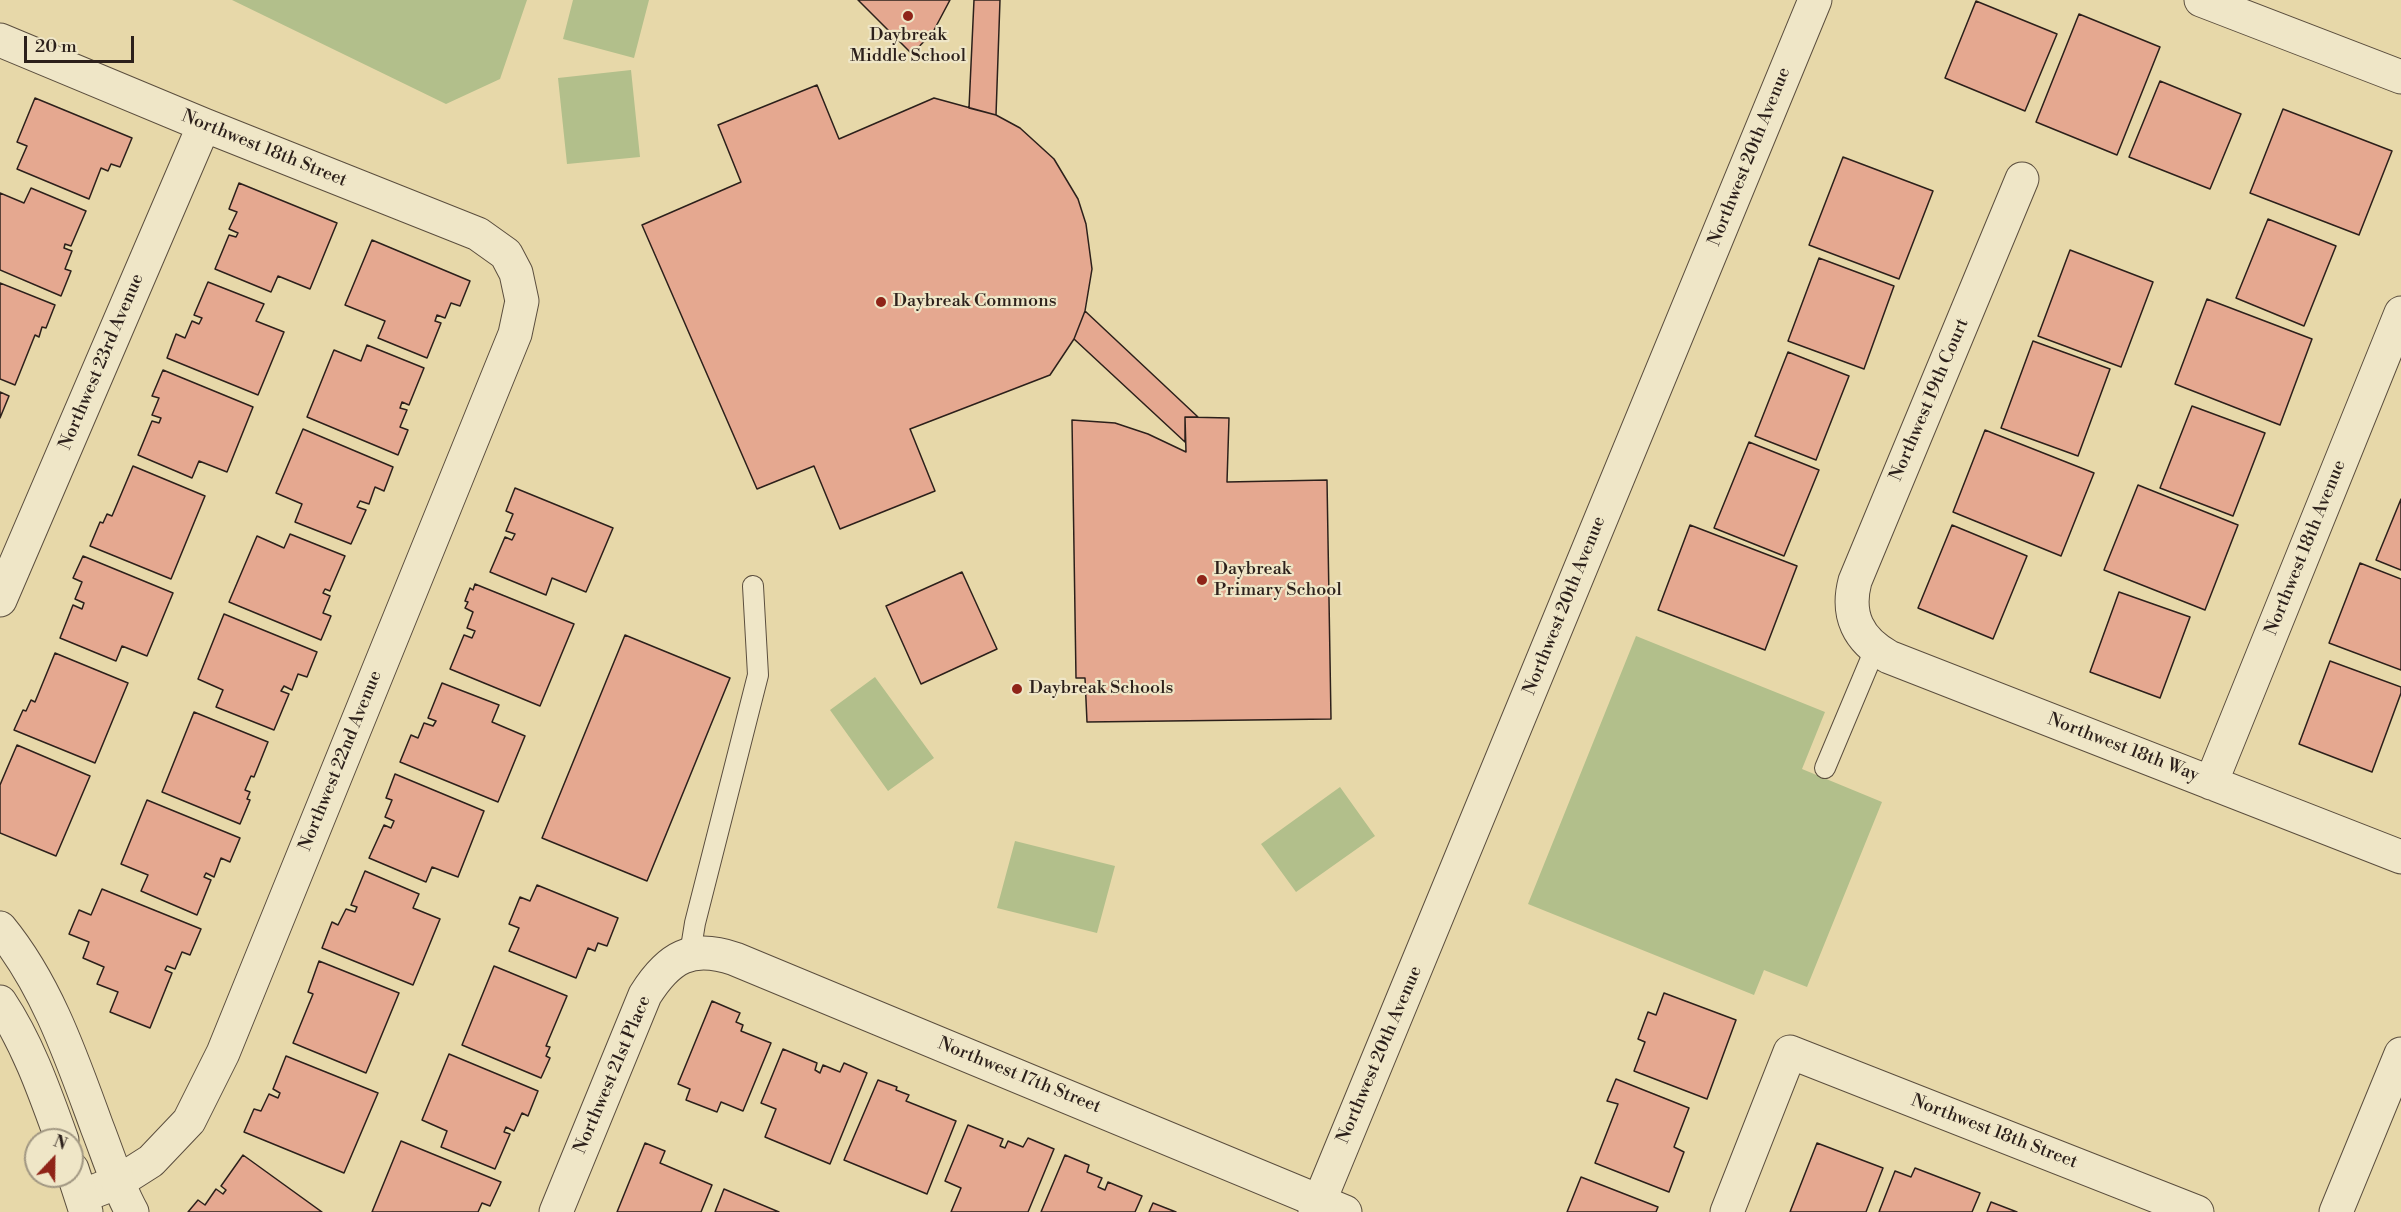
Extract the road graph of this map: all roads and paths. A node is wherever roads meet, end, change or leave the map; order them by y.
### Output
1 (1815, 0) edge
2 (2201, 0) edge
3 (0, 40) edge
4 (2401, 77) edge
5 (204, 125) junction
6 (2022, 179) dead end
7 (516, 273) joint
8 (2401, 313) edge
9 (753, 586) dead end
10 (0, 600) edge
11 (1865, 637) junction
12 (1825, 768) dead end
13 (2211, 783) junction
14 (2401, 857) edge
15 (0, 928) edge
16 (690, 954) junction
17 (0, 1002) edge
18 (2401, 1054) edge
19 (58, 1128) edge
20 (118, 1182) junction
21 (80, 1192) edge
22 (1326, 1208) edge
23 (132, 1212) edge
24 (556, 1212) edge
25 (1727, 1212) edge
26 (2197, 1212) edge
27 (2336, 1212) edge

1 - 22 street, Northwest 20th Avenue
2 - 4 street
3 - 5 street, Northwest 18th Street
5 - 7 street, Northwest 18th Street
5 - 10 street, Northwest 23rd Avenue
6 - 11 street, Northwest 19th Court
7 - 20 street, Northwest 22nd Avenue
8 - 13 street, Northwest 18th Avenue
9 - 16 lane
11 - 12 lane
11 - 13 street, Northwest 18th Way
13 - 14 street, Northwest 18th Way
15 - 20 street
16 - 22 street, Northwest 17th Street
16 - 24 street, Northwest 21st Place
17 - 19 street
18 - 27 street
20 - 21 street, Northwest 22nd Avenue
20 - 23 street
25 - 26 street, Northwest 18th Street

